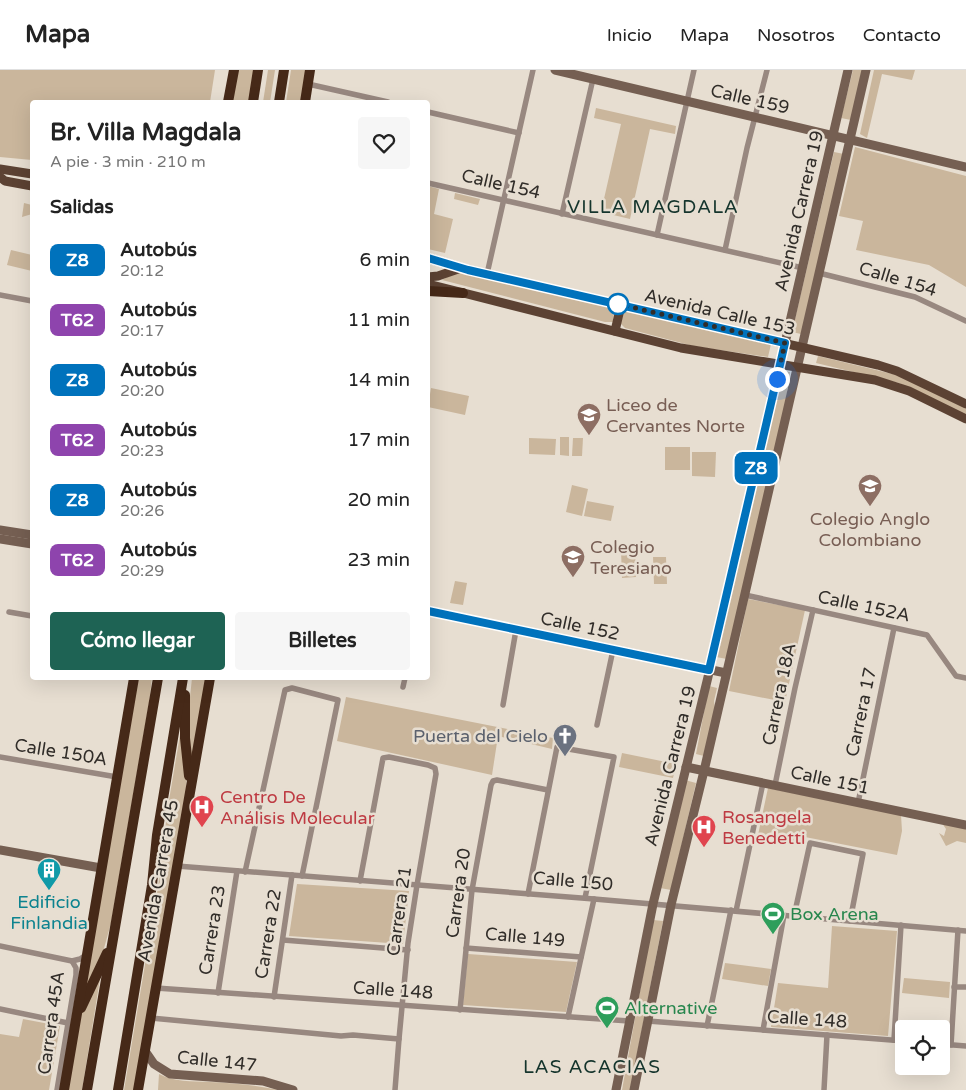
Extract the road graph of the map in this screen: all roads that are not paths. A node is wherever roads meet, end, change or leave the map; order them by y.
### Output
1 (234, 70) edge
2 (258, 70) edge
3 (284, 70) edge
4 (310, 70) edge
5 (533, 70) edge
6 (555, 70) edge
7 (694, 70) edge
8 (767, 70) edge
9 (848, 70) edge
10 (866, 70) edge
11 (593, 79) junction
12 (308, 84) junction
13 (228, 100) edge
14 (253, 100) edge
15 (279, 100) edge
16 (305, 100) edge
17 (379, 100) edge
18 (687, 101) junction
19 (430, 112) edge
20 (755, 117) junction
21 (518, 133) junction
22 (833, 135) junction
23 (850, 139) junction
24 (966, 166) edge
25 (0, 169) edge
26 (30, 174) edge
27 (0, 177) edge
28 (0, 183) edge
29 (430, 183) edge
30 (30, 186) edge
31 (30, 190) edge
32 (504, 200) junction
33 (562, 214) junction
34 (656, 235) junction
35 (725, 250) junction
36 (430, 260) edge
37 (462, 268) junction
38 (803, 268) junction
39 (819, 273) junction
40 (487, 274) junction
41 (430, 277) edge
42 (430, 285) edge
43 (430, 291) edge
44 (463, 293) junction
45 (0, 295) edge
46 (30, 301) edge
47 (620, 305) junction
48 (966, 321) edge
49 (615, 331) junction
50 (785, 343) junction
51 (802, 347) junction
52 (781, 363) junction
53 (798, 366) junction
54 (966, 404) edge
55 (966, 419) edge
56 (0, 530) edge
57 (30, 535) edge
58 (0, 539) edge
59 (30, 544) edge
60 (744, 595) junction
61 (814, 610) junction
62 (9, 612) dead end
63 (430, 612) edge
64 (30, 616) edge
65 (894, 628) junction
66 (516, 630) junction
67 (613, 650) junction
68 (709, 670) junction
69 (726, 673) junction
70 (966, 678) edge
71 (134, 680) edge
72 (158, 680) edge
73 (184, 680) edge
74 (184, 680) edge
75 (210, 680) edge
76 (405, 680) edge
77 (403, 687) dead end
78 (338, 700) joint
79 (503, 705) dead end
80 (597, 725) dead end
81 (0, 757) edge
82 (686, 767) junction
83 (704, 770) junction
84 (118, 777) junction
85 (763, 783) junction
86 (775, 785) junction
87 (548, 790) junction
88 (190, 794) junction
89 (858, 802) junction
90 (966, 825) edge
91 (0, 850) edge
92 (177, 866) junction
93 (101, 868) junction
94 (237, 871) junction
95 (245, 872) junction
96 (292, 875) junction
97 (302, 876) junction
98 (360, 881) junction
99 (416, 885) junction
100 (472, 890) junction
101 (528, 894) junction
102 (585, 898) junction
103 (594, 899) junction
104 (653, 904) junction
105 (671, 906) junction
106 (734, 911) junction
107 (784, 915) junction
108 (794, 916) junction
109 (850, 921) junction
110 (901, 925) junction
111 (958, 930) junction
112 (966, 931) edge
113 (112, 939) junction
114 (283, 940) junction
115 (0, 946) edge
116 (466, 948) junction
117 (408, 950) junction
118 (86, 955) junction
119 (581, 957) junction
120 (72, 961) junction
121 (954, 986) junction
122 (966, 987) edge
123 (156, 988) junction
124 (218, 993) junction
125 (274, 997) junction
126 (402, 1006) junction
127 (0, 1009) edge
128 (460, 1010) junction
129 (568, 1017) junction
130 (150, 1018) junction
131 (629, 1021) junction
132 (648, 1021) junction
133 (71, 1024) junction
134 (707, 1026) junction
135 (763, 1030) junction
136 (827, 1035) junction
137 (399, 1039) junction
138 (894, 1040) joint
139 (951, 1045) joint
140 (966, 1046) edge
141 (145, 1051) junction
142 (57, 1090) edge
143 (64, 1090) edge
144 (87, 1090) edge
145 (118, 1090) edge
146 (138, 1090) edge
147 (293, 1090) edge
148 (395, 1090) edge
149 (616, 1090) edge
150 (634, 1090) edge
151 (824, 1090) edge

1 - 13 highway
2 - 14 highway
3 - 15 highway
4 - 12 highway
5 - 21 street
6 - 11 main road, Calle 159
7 - 18 street
8 - 20 street
9 - 22 main road, Avenida Carrera 19
10 - 23 main road, Avenida Carrera 19
11 - 18 main road, Calle 159
11 - 33 street
12 - 16 highway
12 - 17 street
18 - 20 main road, Calle 159
18 - 34 street
19 - 21 street
20 - 22 main road, Calle 159
20 - 35 street
21 - 32 street
22 - 23 main road, Calle 159
22 - 38 main road, Avenida Carrera 19
23 - 24 main road, Calle 159
23 - 39 main road, Avenida Carrera 19
25 - 26 main road
27 - 30 main road
28 - 31 main road
29 - 32 street, Calle 154
32 - 33 street, Calle 154
32 - 40 street
33 - 34 street, Calle 154
34 - 35 street, Calle 154
35 - 38 street, Calle 154
36 - 37 highway
37 - 40 main road, Avenida Calle 153
37 - 41 main road
38 - 50 main road, Avenida Carrera 19
39 - 48 street, Calle 154
39 - 51 main road, Avenida Carrera 19
40 - 47 main road, Avenida Calle 153
42 - 44 main road, Avenida Calle 153
43 - 44 highway
44 - 49 main road, Avenida Calle 153
45 - 46 street
47 - 49 main road
47 - 50 main road, Avenida Calle 153
49 - 52 main road, Avenida Calle 153
50 - 51 main road, Avenida Calle 153
50 - 52 main road, Avenida Carrera 19
51 - 53 main road, Avenida Carrera 19
51 - 54 main road, Avenida Calle 153
52 - 53 main road, Avenida Calle 153
52 - 68 main road, Avenida Carrera 19
53 - 55 main road, Avenida Calle 153
53 - 60 main road, Avenida Carrera 19
56 - 57 main road
58 - 59 main road
60 - 61 street, Calle 152A
60 - 69 main road, Avenida Carrera 19
61 - 65 street, Calle 152A
61 - 86 street, Carrera 18A
62 - 64 street
63 - 66 main road, Calle 152
65 - 70 street, Calle 152A
65 - 89 street, Carrera 17
66 - 67 main road, Calle 152
66 - 79 street
67 - 68 main road, Calle 152
67 - 80 street
68 - 69 main road, Calle 152
68 - 82 main road, Avenida Carrera 19
69 - 83 main road, Avenida Carrera 19
71 - 84 highway
72 - 113 highway, Avenida Carrera 45
73 - 88 highway
74 - 145 highway, Avenida Carrera 45
75 - 88 highway, Avenida Carrera 45
76 - 77 street
78 - 95 street, Carrera 23
78 - 97 street, Carrera 22
81 - 84 street, Calle 150A
82 - 83 main road, Calle 151
82 - 104 main road, Avenida Carrera 19
83 - 85 main road, Calle 151
83 - 105 main road, Avenida Carrera 19
84 - 93 highway
85 - 86 main road, Calle 151
85 - 106 street
86 - 89 main road, Calle 151
87 - 100 street, Carrera 20
87 - 101 street
87 - 102 street
88 - 92 highway, Avenida Carrera 45
89 - 90 main road, Calle 151
91 - 93 main road
92 - 94 street, Calle 150
92 - 123 highway, Avenida Carrera 45
93 - 118 highway
94 - 95 street, Calle 150
94 - 124 street, Carrera 23
95 - 96 street, Calle 150
96 - 97 street, Calle 150
96 - 114 street, Carrera 22
97 - 98 street, Calle 150
98 - 99 street, Calle 150
98 - 99 street, Carrera 21
99 - 100 street, Calle 150
99 - 117 street, Carrera 21
100 - 101 street, Calle 150
100 - 116 street, Carrera 20
101 - 102 street, Calle 150
102 - 103 street, Calle 150
103 - 104 street, Calle 150
103 - 119 street
104 - 105 street, Calle 150
104 - 131 main road, Avenida Carrera 19
105 - 106 street, Calle 150
105 - 132 main road, Avenida Carrera 19
106 - 107 street, Calle 150
106 - 134 street
107 - 108 street, Calle 150
107 - 135 street
108 - 109 street, Calle 150
108 - 109 street
109 - 110 street, Calle 150
110 - 111 street, Calle 150
110 - 138 street
111 - 112 street, Calle 150
111 - 121 street
113 - 133 highway
113 - 144 highway, Avenida Carrera 45
114 - 117 street
114 - 125 street, Carrera 22
115 - 120 street
116 - 119 street, Calle 149
116 - 128 street, Carrera 20
117 - 126 street, Carrera 21
118 - 120 street
118 - 133 highway
119 - 129 street
120 - 133 street, Carrera 45A
121 - 122 street
121 - 139 street
123 - 124 street, Calle 148
123 - 130 highway, Avenida Carrera 45
124 - 125 street, Calle 148
125 - 126 street, Calle 148
126 - 128 street, Calle 148
126 - 137 street, Carrera 21
127 - 133 street
128 - 129 street, Calle 148
129 - 131 street, Calle 148
130 - 137 street
130 - 141 highway, Avenida Carrera 45
131 - 149 main road, Avenida Carrera 19
132 - 134 street, Calle 148
132 - 150 main road, Avenida Carrera 19
133 - 142 street, Carrera 45A
133 - 143 highway
134 - 135 street, Calle 148
135 - 136 street, Calle 148
136 - 138 street, Calle 148
136 - 151 street
137 - 148 street, Carrera 21
139 - 140 street
141 - 146 highway, Avenida Carrera 45
141 - 147 main road, Calle 147

